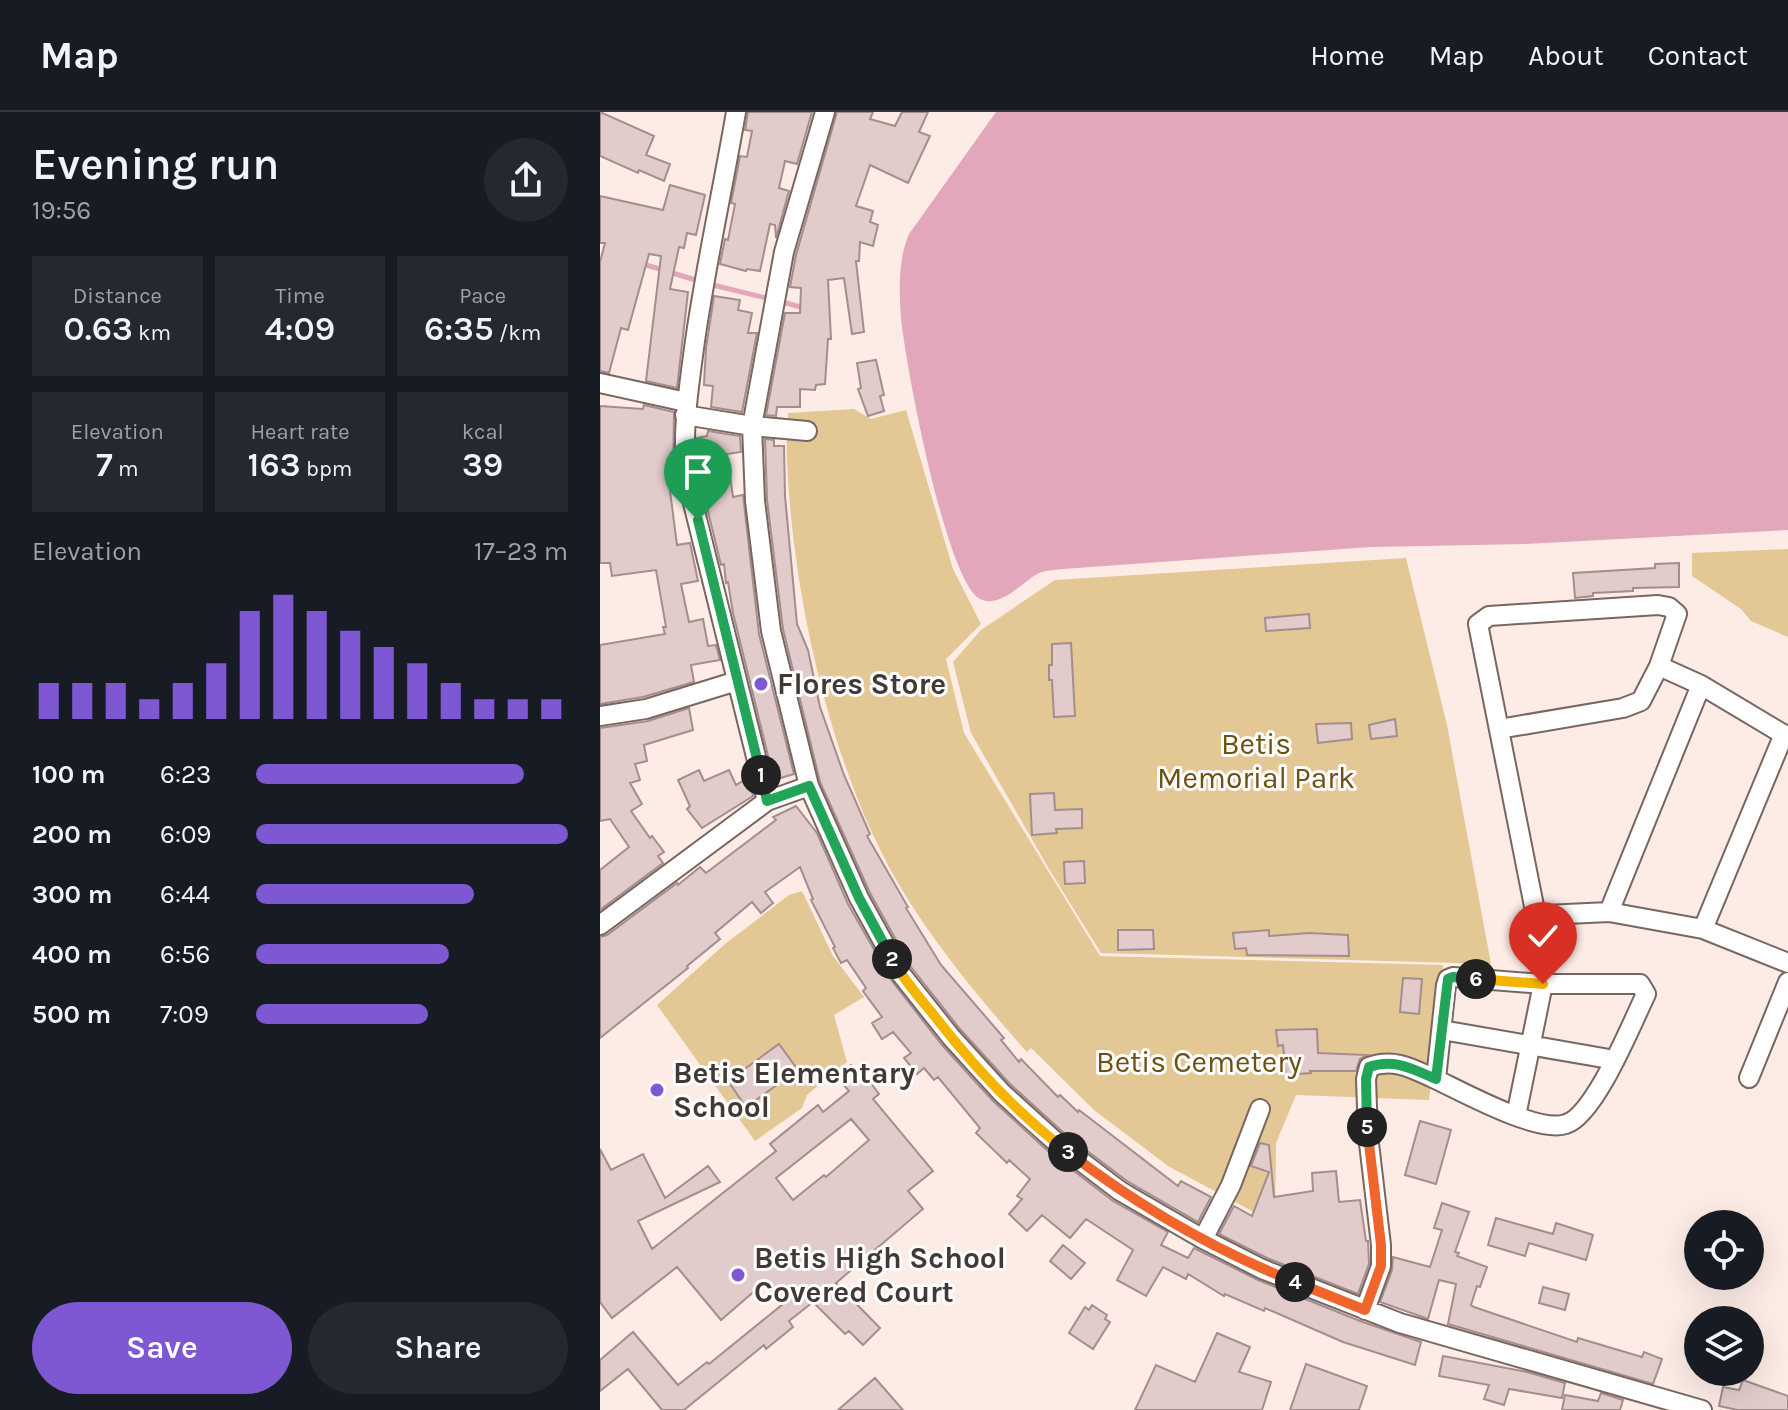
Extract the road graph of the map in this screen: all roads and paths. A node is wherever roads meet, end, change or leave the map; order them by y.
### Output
1 (736, 112) edge
2 (825, 112) edge
3 (600, 383) edge
4 (686, 408) junction
5 (752, 426) junction
6 (807, 431) dead end
7 (1659, 666) junction
8 (737, 681) junction
9 (1701, 685) junction
10 (600, 716) edge
11 (1499, 729) junction
12 (1786, 735) edge
13 (809, 786) junction
14 (767, 801) junction
15 (1609, 912) junction
16 (600, 925) edge
17 (1703, 929) junction
18 (1788, 963) edge
19 (1788, 982) edge
20 (1543, 984) junction
21 (1442, 1030) junction
22 (1530, 1045) junction
23 (1615, 1060) junction
24 (1749, 1078) dead end
25 (1436, 1079) junction
26 (1260, 1109) dead end
27 (1516, 1116) junction
28 (1203, 1239) junction
29 (1365, 1310) junction
30 (1702, 1410) edge

1 - 4 street
2 - 5 street
3 - 4 street
4 - 5 street
4 - 8 street
5 - 6 street
5 - 13 street
7 - 9 street
7 - 11 street
7 - 11 street
8 - 10 street
8 - 14 street
9 - 12 street
9 - 15 street
11 - 15 street
12 - 17 street
13 - 14 street
13 - 28 street
14 - 16 street
15 - 17 street
17 - 18 street
19 - 24 street
20 - 21 street
20 - 22 street
20 - 23 street
21 - 22 street
21 - 25 street
22 - 23 street
22 - 27 street
23 - 27 street
25 - 27 street
25 - 29 street
26 - 28 street
28 - 29 street
29 - 30 street

